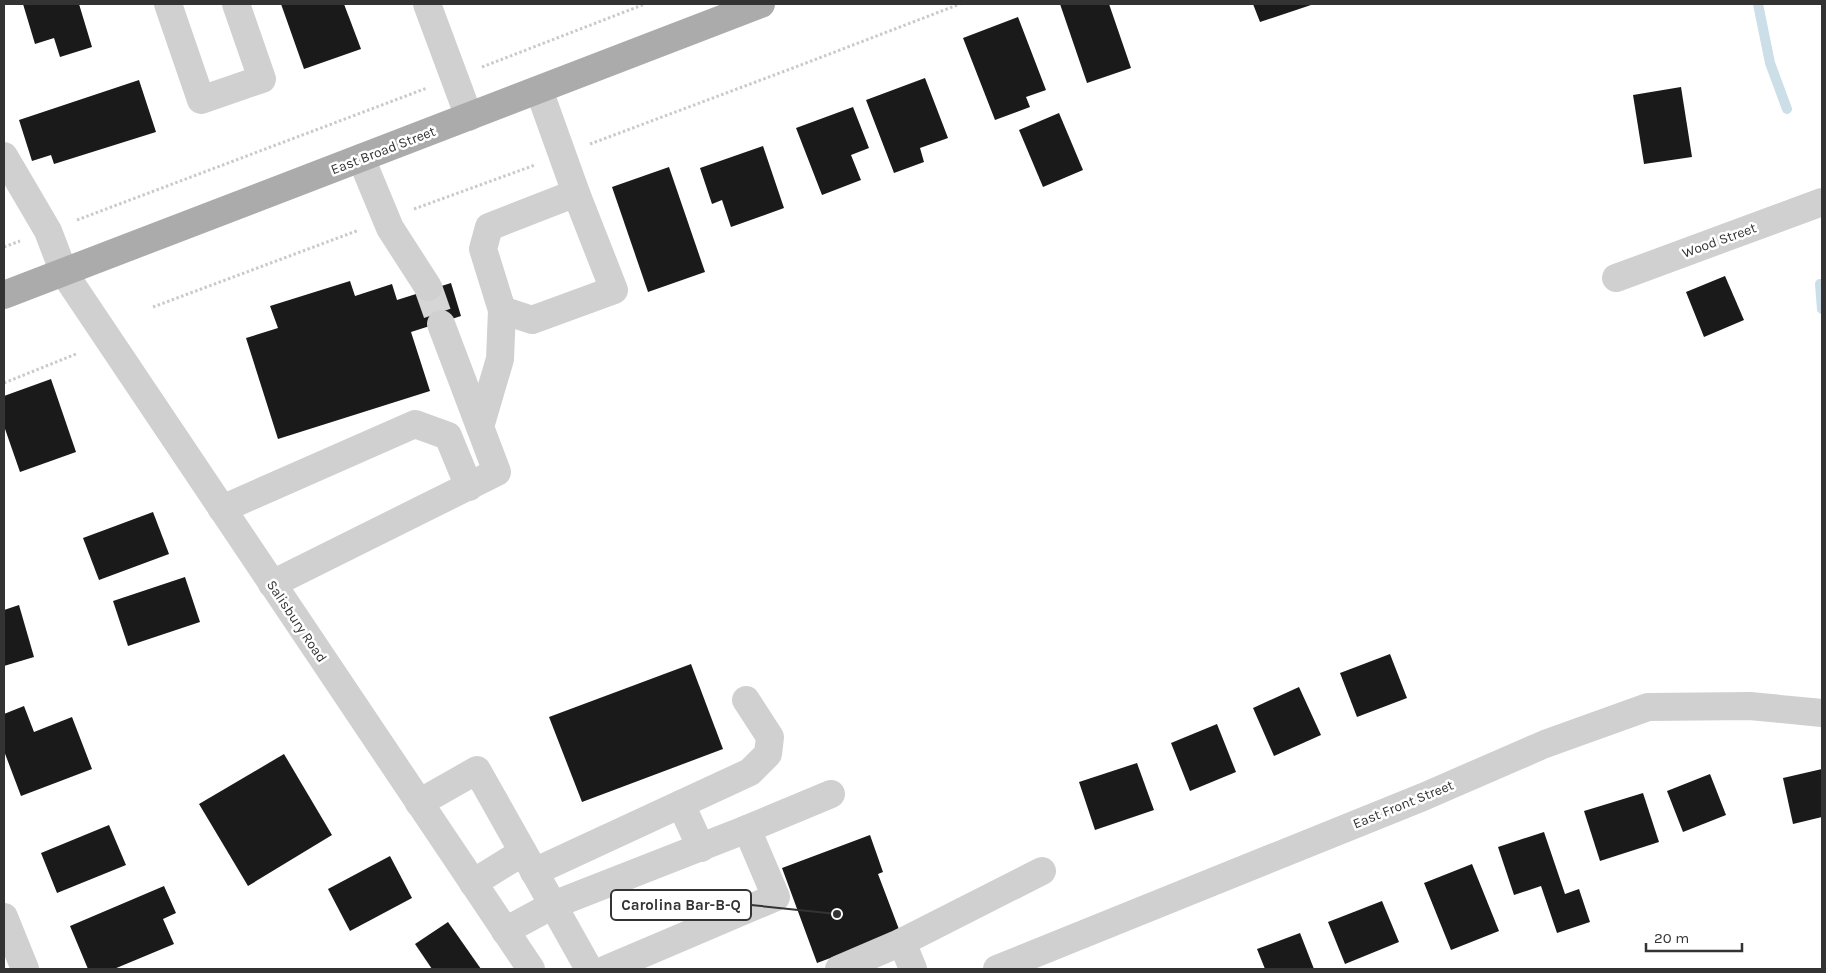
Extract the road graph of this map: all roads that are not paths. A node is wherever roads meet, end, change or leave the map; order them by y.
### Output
1 (168, 4) edge
2 (236, 4) edge
3 (427, 4) edge
4 (761, 4) edge
5 (539, 90) junction
6 (469, 117) junction
7 (4, 156) edge
8 (362, 158) junction
9 (576, 192) junction
10 (1822, 202) edge
11 (64, 273) junction
12 (1616, 278) dead end
13 (428, 287) tunnel mouth
14 (4, 295) edge
15 (502, 310) junction
16 (441, 324) tunnel mouth
17 (480, 427) junction
18 (469, 487) junction
19 (222, 509) junction
20 (272, 584) junction
21 (746, 700) dead end
22 (1822, 713) edge
23 (831, 794) dead end
24 (419, 803) junction
25 (681, 804) junction
26 (747, 829) junction
27 (701, 848) junction
28 (529, 862) junction
29 (1042, 871) dead end
30 (473, 883) junction
31 (553, 905) junction
32 (4, 917) edge
33 (506, 931) junction
34 (902, 942) junction
35 (25, 969) edge
36 (531, 969) edge
37 (589, 969) edge
38 (607, 969) edge
39 (839, 969) edge
40 (913, 969) edge
41 (997, 969) edge

1 - 2 street
3 - 6 street
4 - 5 main road, East Broad Street
5 - 6 main road, East Broad Street
5 - 9 street
6 - 8 main road, East Broad Street
7 - 11 street, Salisbury Road
8 - 11 main road, East Broad Street
8 - 13 street
9 - 15 street
9 - 15 street
10 - 12 street, Wood Street
11 - 14 main road, East Broad Street
11 - 19 street, Salisbury Road
15 - 17 street
16 - 17 street
17 - 18 street
18 - 19 street
18 - 20 street
19 - 20 street, Salisbury Road
20 - 24 street, Salisbury Road
21 - 25 street
22 - 41 street, East Front Street
23 - 26 street
24 - 28 street
24 - 30 street, Salisbury Road
25 - 27 street
25 - 28 street
26 - 27 street
26 - 38 street
27 - 31 street
28 - 30 street
28 - 31 street
29 - 34 street
30 - 33 street, Salisbury Road
31 - 33 street
31 - 37 street
32 - 35 street
33 - 36 street, Salisbury Road
34 - 39 street
34 - 40 street

